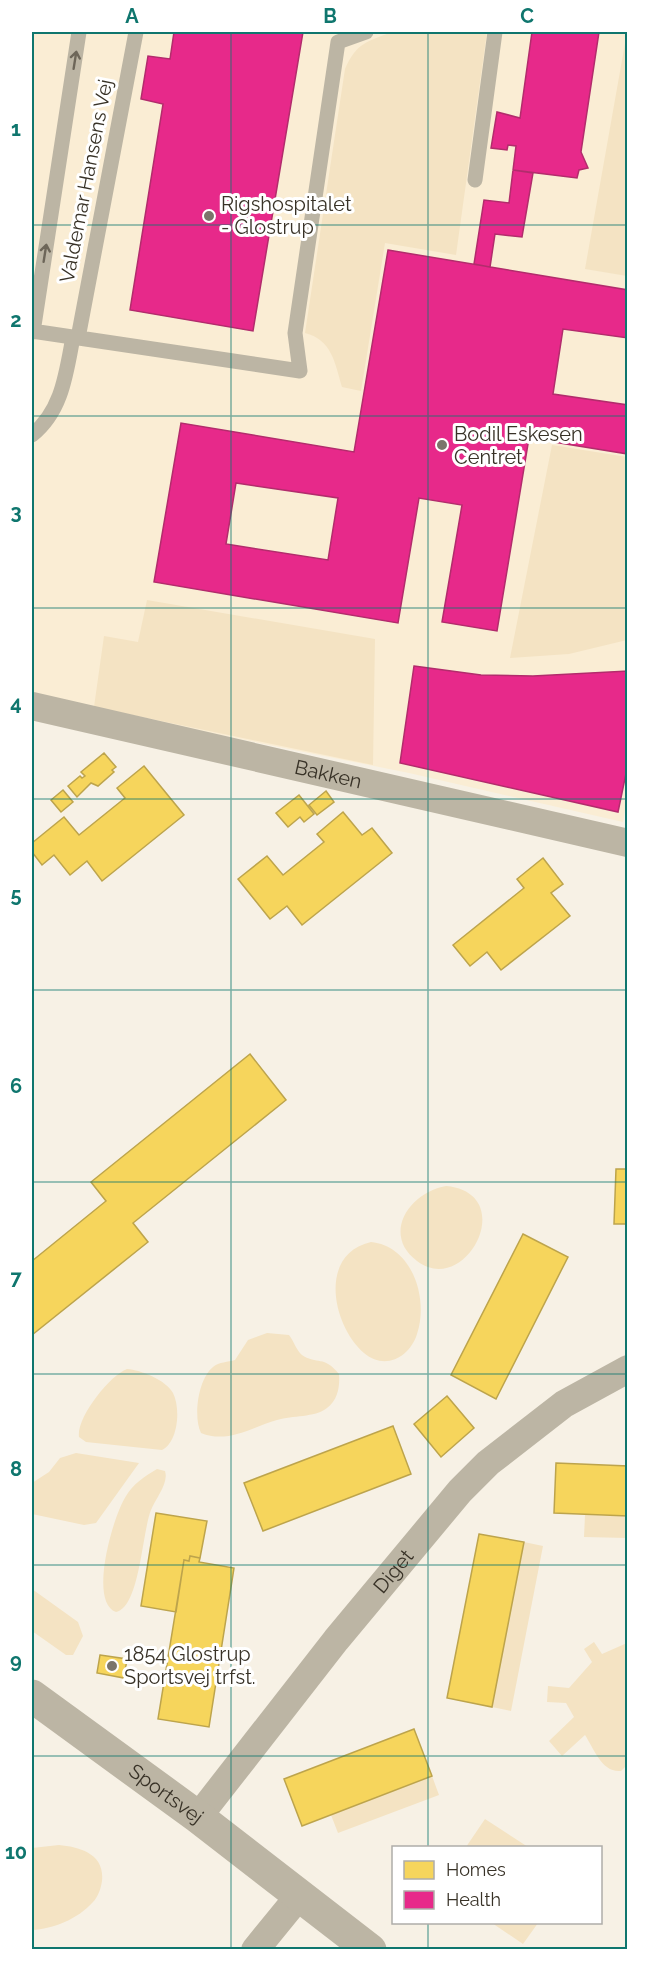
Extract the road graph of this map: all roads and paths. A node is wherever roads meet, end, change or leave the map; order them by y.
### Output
1 (79, 32) edge
2 (136, 32) edge
3 (366, 32) edge
4 (495, 32) edge
5 (475, 180) dead end
6 (32, 332) edge
7 (76, 338) junction
8 (32, 435) edge
9 (32, 706) edge
10 (627, 843) edge
11 (627, 1369) edge
12 (32, 1696) edge
13 (198, 1817) junction
14 (299, 1896) junction
15 (255, 1950) edge
16 (370, 1950) edge

6 -> 1 lane
2 - 7 lane, Valdemar Hansens Vej
3 - 7 lane
4 - 5 lane
6 - 7 lane
7 - 8 lane, Valdemar Hansens Vej
9 - 10 street, Bakken
11 - 13 street, Diget
12 - 13 street, Sportsvej
13 - 14 street, Sportsvej
14 - 15 street
14 - 16 street, Sportsvej

